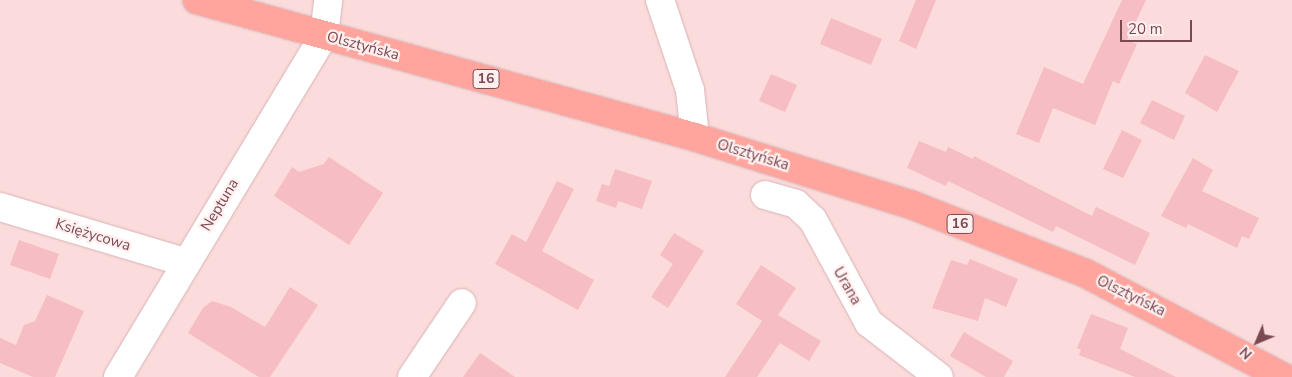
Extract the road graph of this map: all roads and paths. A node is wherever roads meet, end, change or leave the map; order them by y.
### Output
1 (197, 0) edge
2 (328, 0) edge
3 (660, 0) edge
4 (324, 35) junction
5 (695, 137) junction
6 (765, 195) dead end
7 (0, 207) edge
8 (185, 262) junction
9 (462, 303) dead end
10 (1254, 370) edge
11 (118, 377) edge
12 (412, 377) edge
13 (939, 377) edge
14 (1283, 377) edge

1 - 4 main road, Olsztyńska / 16
2 - 4 street
3 - 5 street
4 - 5 main road, Olsztyńska / 16
4 - 8 street, Neptuna
5 - 10 main road, Olsztyńska / 16
6 - 13 street, Urana
7 - 8 street, Księżycowa
8 - 11 street, Neptuna
9 - 12 street
10 - 14 main road, Olsztyńska / 16

